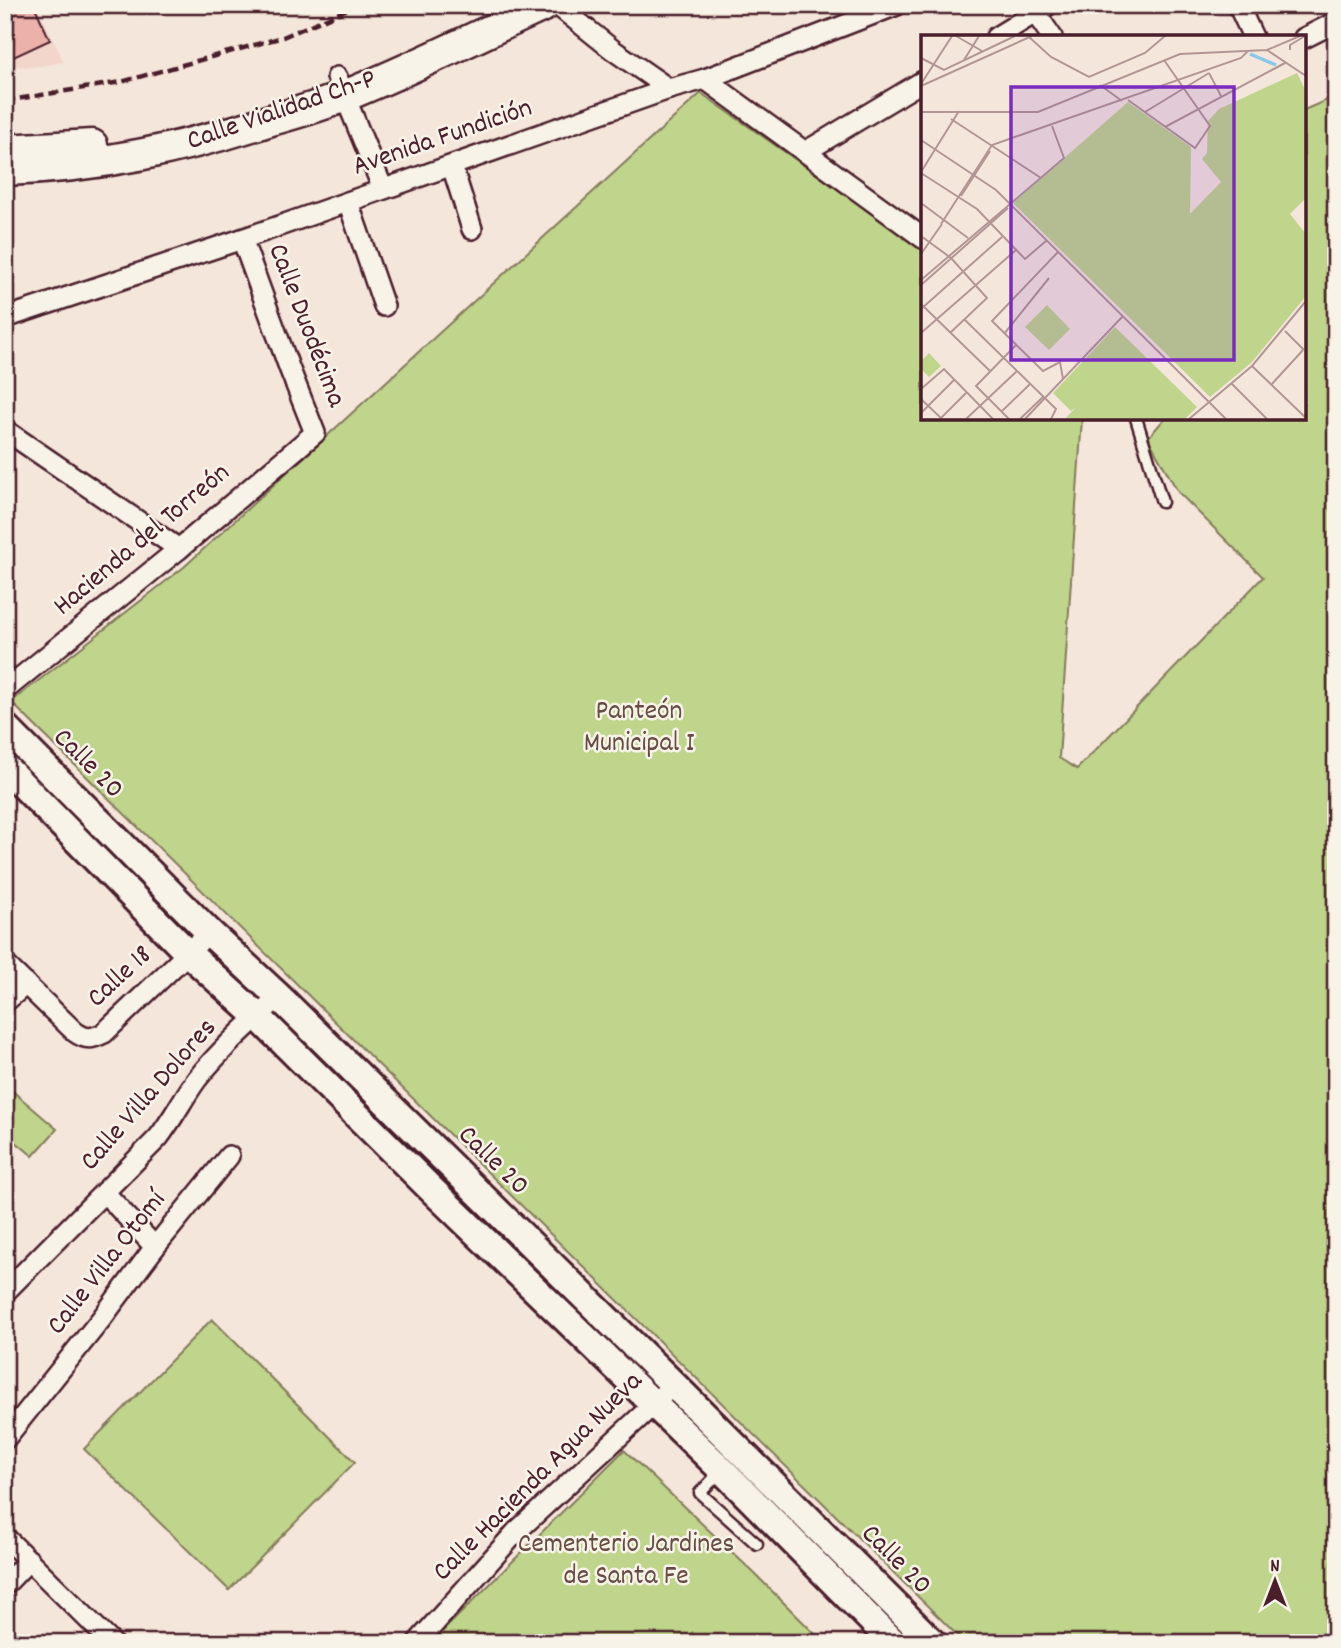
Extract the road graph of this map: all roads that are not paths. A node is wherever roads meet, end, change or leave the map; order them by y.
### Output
1 (498, 5) edge
2 (545, 5) edge
3 (557, 5) edge
4 (897, 5) edge
5 (1238, 5) edge
6 (1038, 8) edge
7 (1336, 22) edge
8 (999, 35) edge
9 (1051, 35) edge
10 (1252, 35) edge
11 (1306, 37) edge
12 (705, 79) junction
13 (921, 82) edge
14 (341, 87) junction
15 (669, 89) junction
16 (5, 150) edge
17 (805, 152) junction
18 (452, 166) junction
19 (5, 170) edge
20 (383, 189) junction
21 (348, 202) junction
22 (471, 229) dead end
23 (921, 236) edge
24 (243, 239) junction
25 (384, 306) dead end
26 (5, 318) edge
27 (1137, 420) edge
28 (5, 430) edge
29 (315, 433) joint
30 (1162, 502) dead end
31 (179, 549) junction
32 (5, 690) edge
33 (5, 727) edge
34 (5, 767) edge
35 (109, 831) junction
36 (88, 851) junction
37 (209, 932) junction
38 (188, 953) junction
39 (5, 964) edge
40 (26, 984) junction
41 (279, 997) junction
42 (5, 1002) edge
43 (257, 1016) junction
44 (229, 1156) dead end
45 (104, 1192) junction
46 (483, 1197) junction
47 (460, 1217) junction
48 (155, 1247) junction
49 (5, 1292) edge
50 (673, 1384) junction
51 (653, 1405) junction
52 (5, 1439) edge
53 (722, 1470) junction
54 (799, 1510) junction
55 (780, 1530) junction
56 (5, 1537) edge
57 (757, 1544) dead end
58 (29, 1560) junction
59 (5, 1585) edge
60 (111, 1643) edge
61 (417, 1643) edge
62 (894, 1643) edge
63 (933, 1643) edge

1 - 14 main road, Calle Vialidad Ch-P
2 - 14 main road, Calle Vialidad Ch-P
3 - 15 street
4 - 12 street, Avenida Fundición
5 - 10 street
6 - 8 street
6 - 9 street
7 - 11 street
12 - 15 street, Avenida Fundición
12 - 17 street
13 - 17 street
14 - 16 main road, Calle Vialidad Ch-P
14 - 19 main road, Calle Vialidad Ch-P
14 - 20 street
15 - 18 street, Avenida Fundición
17 - 23 street
18 - 20 street, Avenida Fundición
18 - 22 street
20 - 21 street, Avenida Fundición
21 - 24 street, Avenida Fundición
21 - 25 street
24 - 26 street, Avenida Fundición
24 - 29 street, Calle Duodécima
27 - 30 lane
28 - 31 street
29 - 31 street, Hacienda del Torreón
31 - 32 street, Hacienda del Torreón
33 - 35 main road, Calle 20
34 - 36 main road, Calle 20
35 - 36 main road
35 - 37 main road, Calle 20
36 - 38 main road, Calle 20
37 - 38 street, Calle 18
37 - 41 main road, Calle 20
38 - 40 street, Calle 18
38 - 43 main road, Calle 20
39 - 40 street, Calle 18
40 - 42 street
41 - 43 street, Calle Villa Dolores
41 - 46 main road, Calle 20
43 - 45 street, Calle Villa Dolores
43 - 47 main road, Calle 20
44 - 48 street, Calle Villa Otomí
45 - 48 street
45 - 49 street, Calle Villa Dolores
46 - 47 main road
46 - 50 main road, Calle 20
47 - 51 main road, Calle 20
48 - 52 street, Calle Villa Otomí
50 - 51 street, Calle Hacienda Agua Nueva
50 - 54 main road, Calle 20
51 - 53 main road, Calle 20
51 - 61 street, Calle Hacienda Agua Nueva
53 - 55 main road, Calle 20
53 - 57 lane
54 - 55 main road
54 - 63 main road, Calle 20
55 - 62 main road, Calle 20
56 - 58 street
58 - 59 street
58 - 60 street

